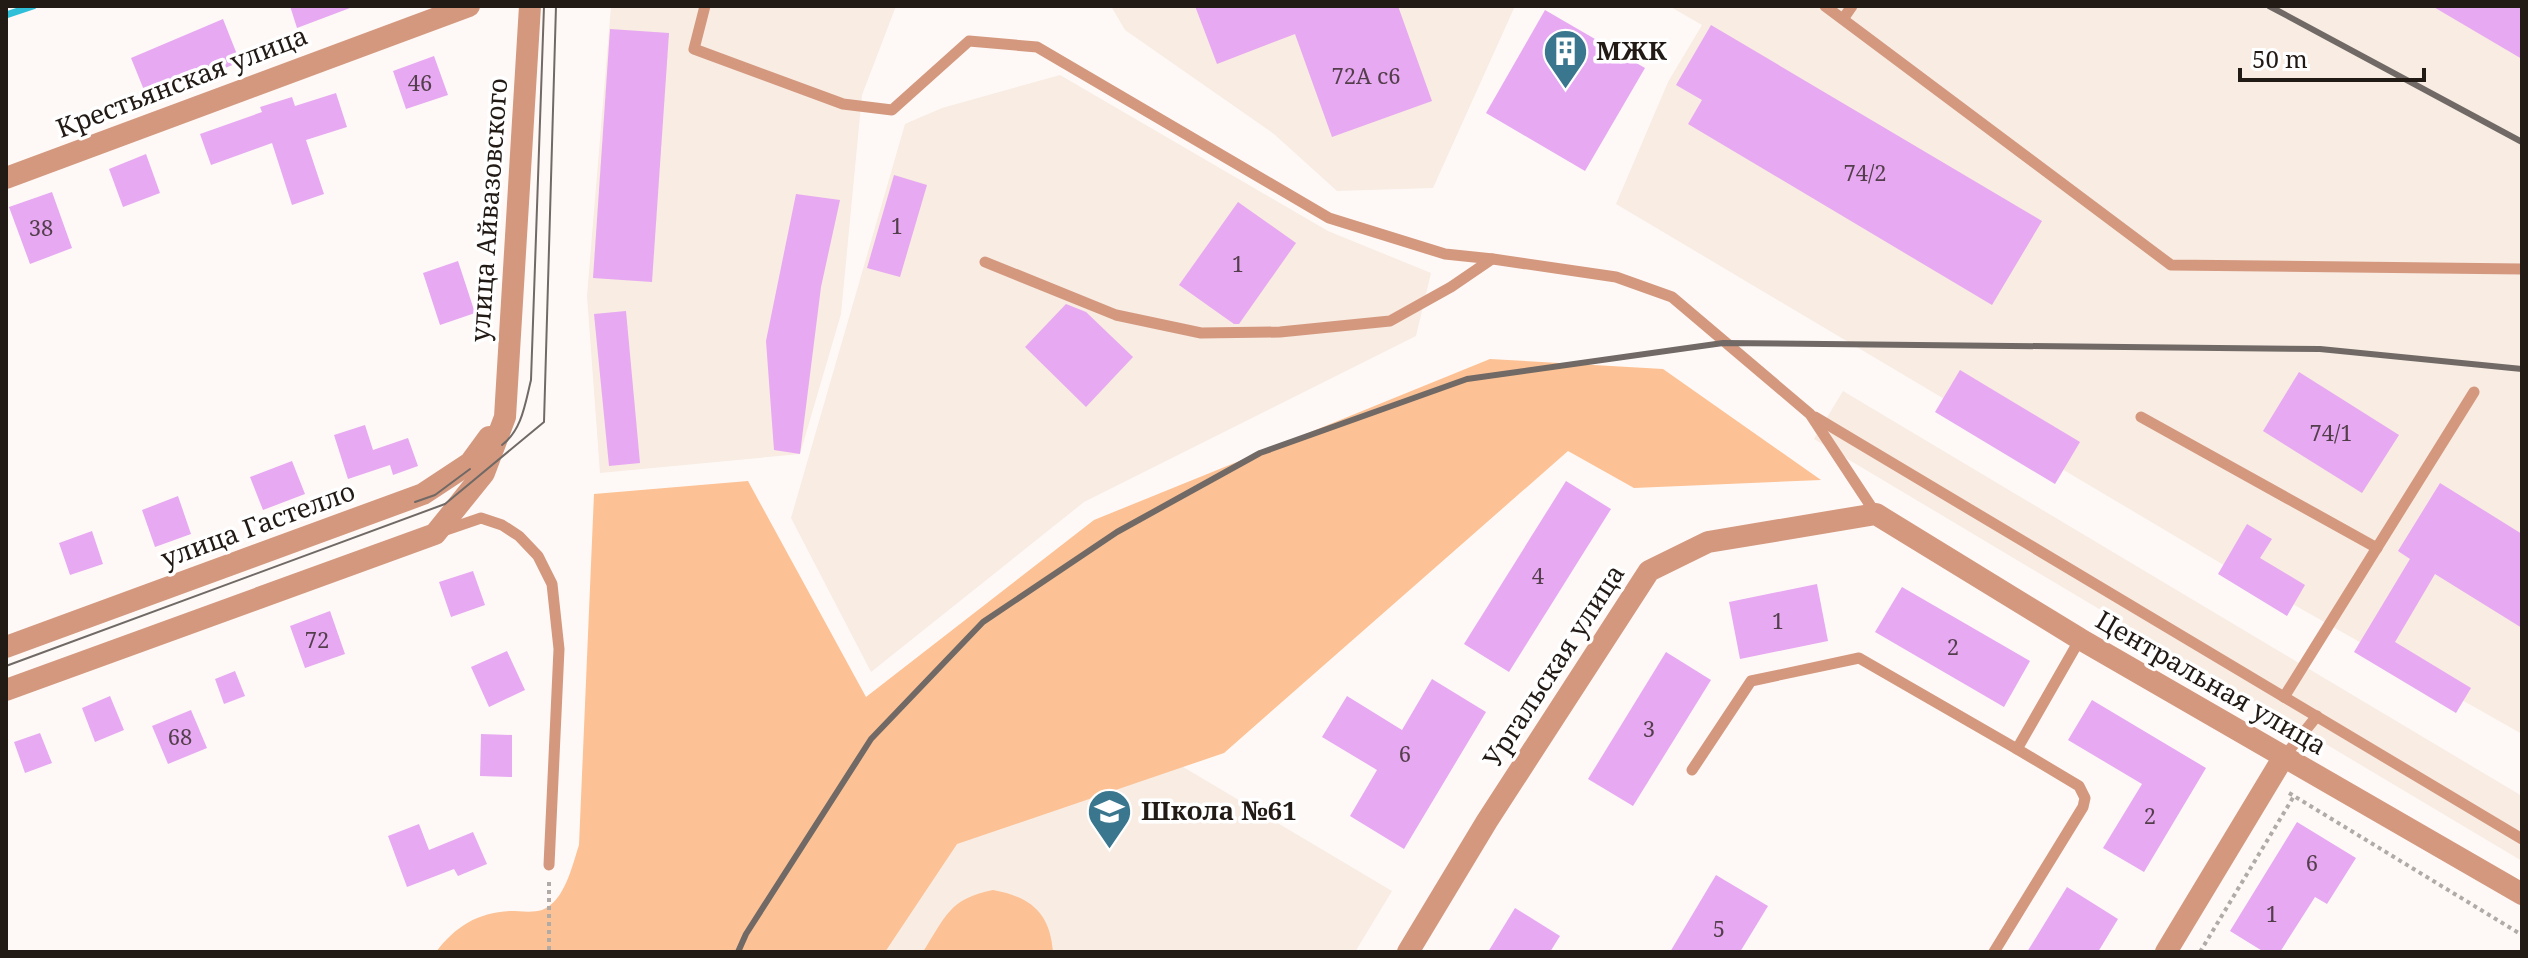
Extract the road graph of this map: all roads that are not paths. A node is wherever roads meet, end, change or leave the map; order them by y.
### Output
1 (469, 6) edge
2 (530, 6) edge
3 (705, 6) edge
4 (1825, 6) edge
5 (1852, 6) edge
6 (1843, 19) junction
7 (6, 178) edge
8 (1493, 259) junction
9 (985, 262) dead end
10 (2522, 269) edge
11 (2474, 392) dead end
12 (1810, 414) junction
13 (505, 417) junction
14 (2141, 417) dead end
15 (1876, 514) junction
16 (435, 534) junction
17 (2377, 548) junction
18 (2080, 639) junction
19 (6, 647) edge
20 (6, 690) edge
21 (2284, 697) junction
22 (2317, 716) junction
23 (2017, 749) junction
24 (2283, 758) junction
25 (1692, 770) dead end
26 (2522, 839) edge
27 (549, 865) road end
28 (2522, 894) edge
29 (1408, 952) edge
30 (1994, 952) edge
31 (2166, 952) edge

1 - 7 street, Крестьянская улица
2 - 13 street, улица Айвазовского
3 - 8 lane
4 - 6 lane
5 - 6 lane
6 - 10 lane
8 - 9 lane
8 - 12 lane
11 - 17 lane
12 - 15 lane
12 - 21 lane
13 - 16 street, улица Айвазовского
13 - 19 street, улица Гастелло
14 - 17 lane
15 - 18 street, Центральная улица
15 - 29 street, Ургальская улица
16 - 20 street
16 - 27 lane
17 - 21 lane
18 - 23 lane
18 - 24 street, Центральная улица
21 - 22 lane
22 - 24 lane
22 - 26 lane
23 - 25 lane
23 - 30 lane
24 - 28 street, Центральная улица
24 - 31 street

